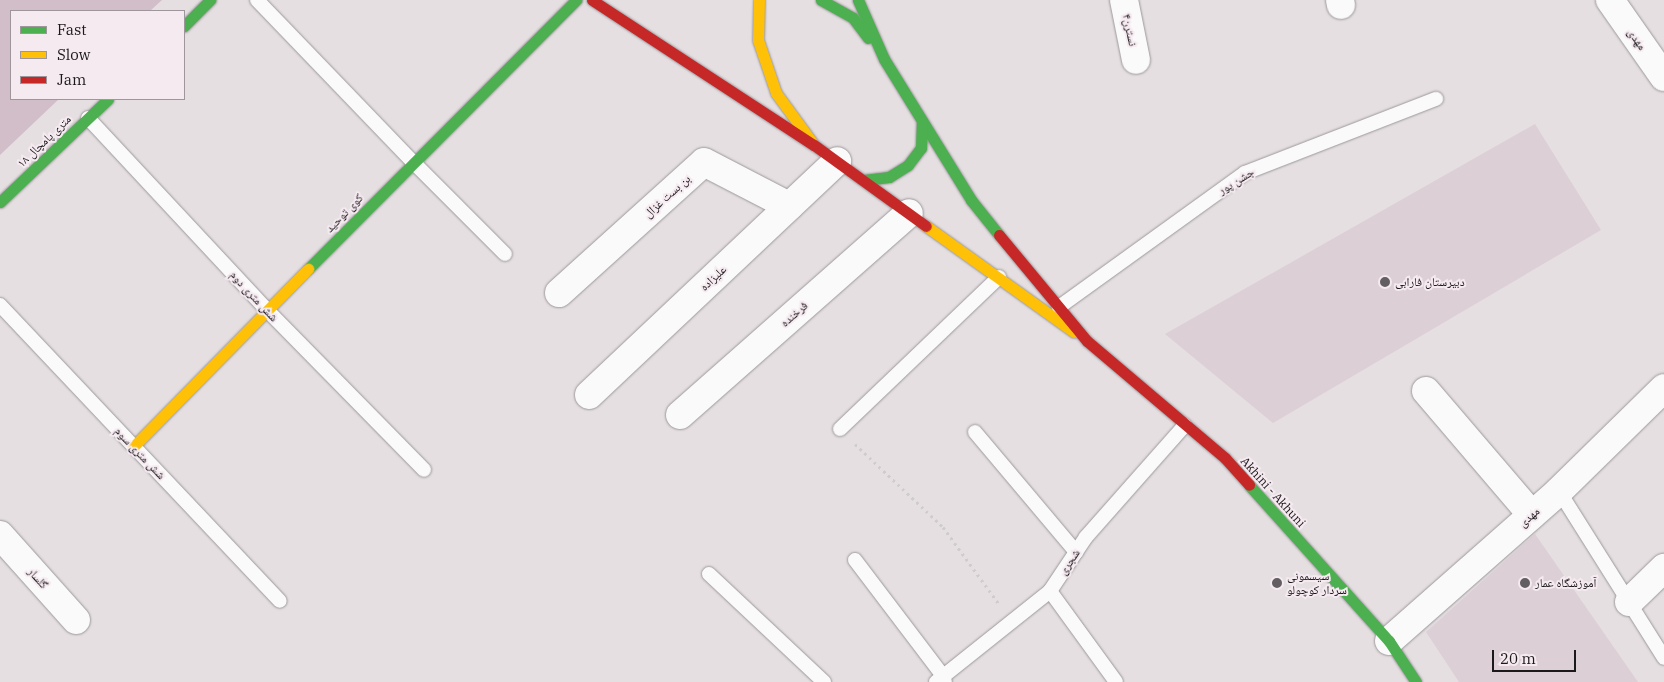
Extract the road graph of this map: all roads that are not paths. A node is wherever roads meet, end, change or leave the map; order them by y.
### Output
1 (210, 0) edge
2 (257, 0) edge
3 (576, 0) edge
4 (592, 0) edge
5 (759, 0) edge
6 (821, 0) edge
7 (858, 0) edge
8 (1124, 0) edge
9 (1610, 0) edge
10 (185, 25) edge
11 (884, 60) junction
12 (1136, 60) dead end
13 (1664, 78) edge
14 (1436, 99) dead end
15 (107, 100) edge
16 (88, 118) junction
17 (922, 122) junction
18 (814, 145) junction
19 (837, 161) junction
20 (413, 162) junction
21 (864, 180) junction
22 (0, 202) edge
23 (789, 206) junction
24 (909, 213) junction
25 (505, 254) dead end
26 (999, 277) junction
27 (559, 293) dead end
28 (0, 305) edge
29 (1059, 307) junction
30 (267, 310) junction
31 (1087, 341) junction
32 (1664, 388) edge
33 (1426, 391) dead end
34 (588, 395) dead end
35 (680, 415) dead end
36 (1185, 425) junction
37 (840, 430) road end
38 (975, 432) dead end
39 (133, 447) junction
40 (424, 470) dead end
41 (1559, 491) junction
42 (1532, 515) junction
43 (0, 535) edge
44 (1076, 552) junction
45 (855, 560) dead end
46 (1663, 572) edge
47 (709, 574) dead end
48 (1050, 591) junction
49 (280, 601) dead end
50 (1629, 602) junction
51 (76, 620) dead end
52 (1389, 641) junction
53 (1664, 658) edge
54 (941, 680) edge
55 (824, 682) edge
56 (1116, 682) edge
57 (1416, 682) edge

1 - 10 main road
2 - 20 lane
3 - 20 main road, کوی توحید
4 - 18 main road
5 - 18 main road
6 - 11 main road
7 - 11 main road
8 - 12 street, نسترن۴
9 - 13 street, مهدی
11 - 17 main road
14 - 29 lane, جشن پور
15 - 16 main road, ۱۸ متری پامچال
16 - 22 main road, ۱۸ متری پامچال
16 - 30 lane, شش متری دوم
17 - 21 main road
17 - 29 main road
18 - 19 main road
19 - 21 main road
19 - 23 street, علیزاده
20 - 25 lane
20 - 30 main road, کوی توحید
21 - 24 main road
23 - 27 street, بن بست غزال
23 - 34 street, علیزاده
24 - 26 main road
24 - 35 street, فرخنده
26 - 31 main road
26 - 37 lane
28 - 39 lane, شش متری سوم
29 - 31 main road
30 - 39 main road, کوی توحید
30 - 40 lane, شش متری دوم
31 - 36 main road, Akhini - Akhuni
32 - 41 street, مهدی
33 - 42 street
36 - 44 lane, شجری
36 - 52 main road, Akhini - Akhuni
38 - 44 lane
39 - 49 lane, شش متری سوم
41 - 42 street, مهدی
41 - 50 lane
42 - 52 street, مهدی
43 - 51 street, گلسار
44 - 48 lane, شجری
45 - 54 lane
46 - 50 street
47 - 55 lane
48 - 54 lane, شجری
48 - 56 lane
50 - 53 lane
52 - 57 main road, Akhini - Akhuni

